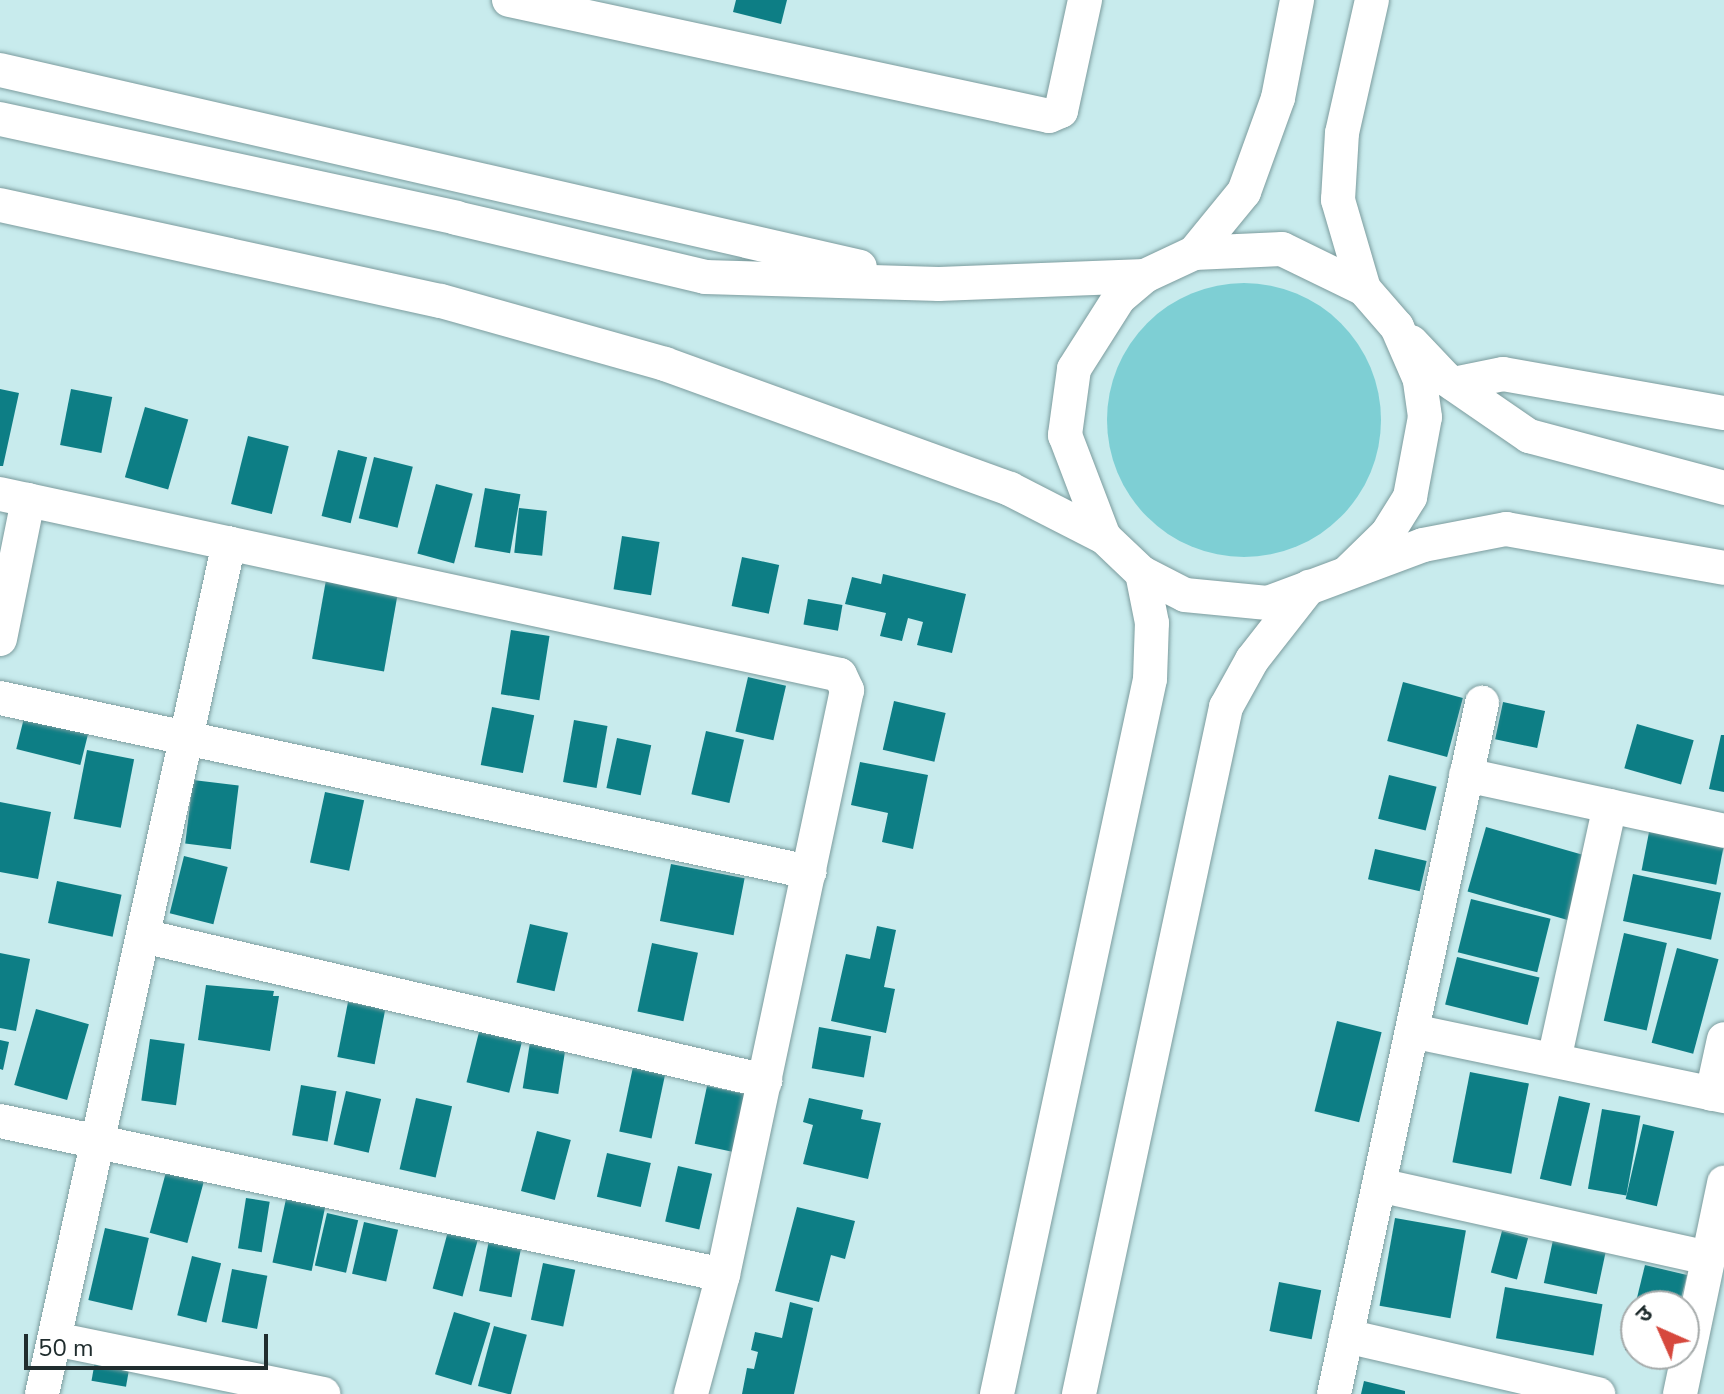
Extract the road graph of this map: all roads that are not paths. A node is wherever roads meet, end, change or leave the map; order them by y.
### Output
1 (509, 0) edge
2 (1085, 0) edge
3 (1297, 0) edge
4 (1372, 0) edge
5 (0, 70) edge
6 (0, 119) edge
7 (0, 205) edge
8 (1194, 253) junction
9 (1145, 276) junction
10 (939, 284) junction
11 (1364, 289) junction
12 (1397, 327) junction
13 (1454, 384) junction
14 (1724, 413) edge
15 (1724, 488) edge
16 (14, 497) edge
17 (1104, 537) junction
18 (229, 543) junction
19 (1724, 568) edge
20 (1348, 572) junction
21 (1142, 573) junction
22 (1309, 587) junction
23 (0, 639) edge
24 (0, 698) edge
25 (1482, 703) dead end
26 (187, 737) junction
27 (1466, 775) junction
28 (1610, 806) junction
29 (1724, 831) edge
30 (809, 872) junction
31 (143, 936) junction
32 (1412, 1031) junction
33 (1724, 1039) edge
34 (1554, 1060) junction
35 (765, 1081) junction
36 (1718, 1095) edge
37 (0, 1121) edge
38 (98, 1143) junction
39 (1724, 1183) edge
40 (1379, 1185) junction
41 (1708, 1258) junction
42 (723, 1275) junction
43 (1346, 1336) junction
44 (55, 1339) junction
45 (42, 1394) edge
46 (323, 1394) edge
47 (691, 1394) edge
48 (997, 1394) edge
49 (1079, 1394) edge
50 (1334, 1394) edge
51 (1598, 1394) edge
52 (1680, 1394) edge

1 - 2 street
3 - 8 street
4 - 11 street
5 - 10 street
6 - 10 street
7 - 17 street
8 - 9 street
8 - 11 street
9 - 10 street
9 - 17 street
11 - 12 street
12 - 13 street
12 - 20 street
13 - 14 street
13 - 15 street
16 - 18 street
16 - 23 street
17 - 21 street
18 - 26 street
18 - 30 street
19 - 20 street
20 - 22 street
21 - 22 street
21 - 48 street
22 - 49 street
24 - 26 street
25 - 27 street
26 - 30 street
26 - 31 street
27 - 28 street
27 - 32 street
28 - 29 street
28 - 34 street
30 - 35 street
31 - 35 street
31 - 38 street
32 - 34 street
32 - 40 street
33 - 36 street
34 - 36 street
35 - 42 street
37 - 38 street
38 - 42 street
38 - 44 street
39 - 41 street
40 - 41 street
40 - 43 street
41 - 52 street
42 - 47 street
43 - 50 street
43 - 51 street
44 - 45 street
44 - 46 street

